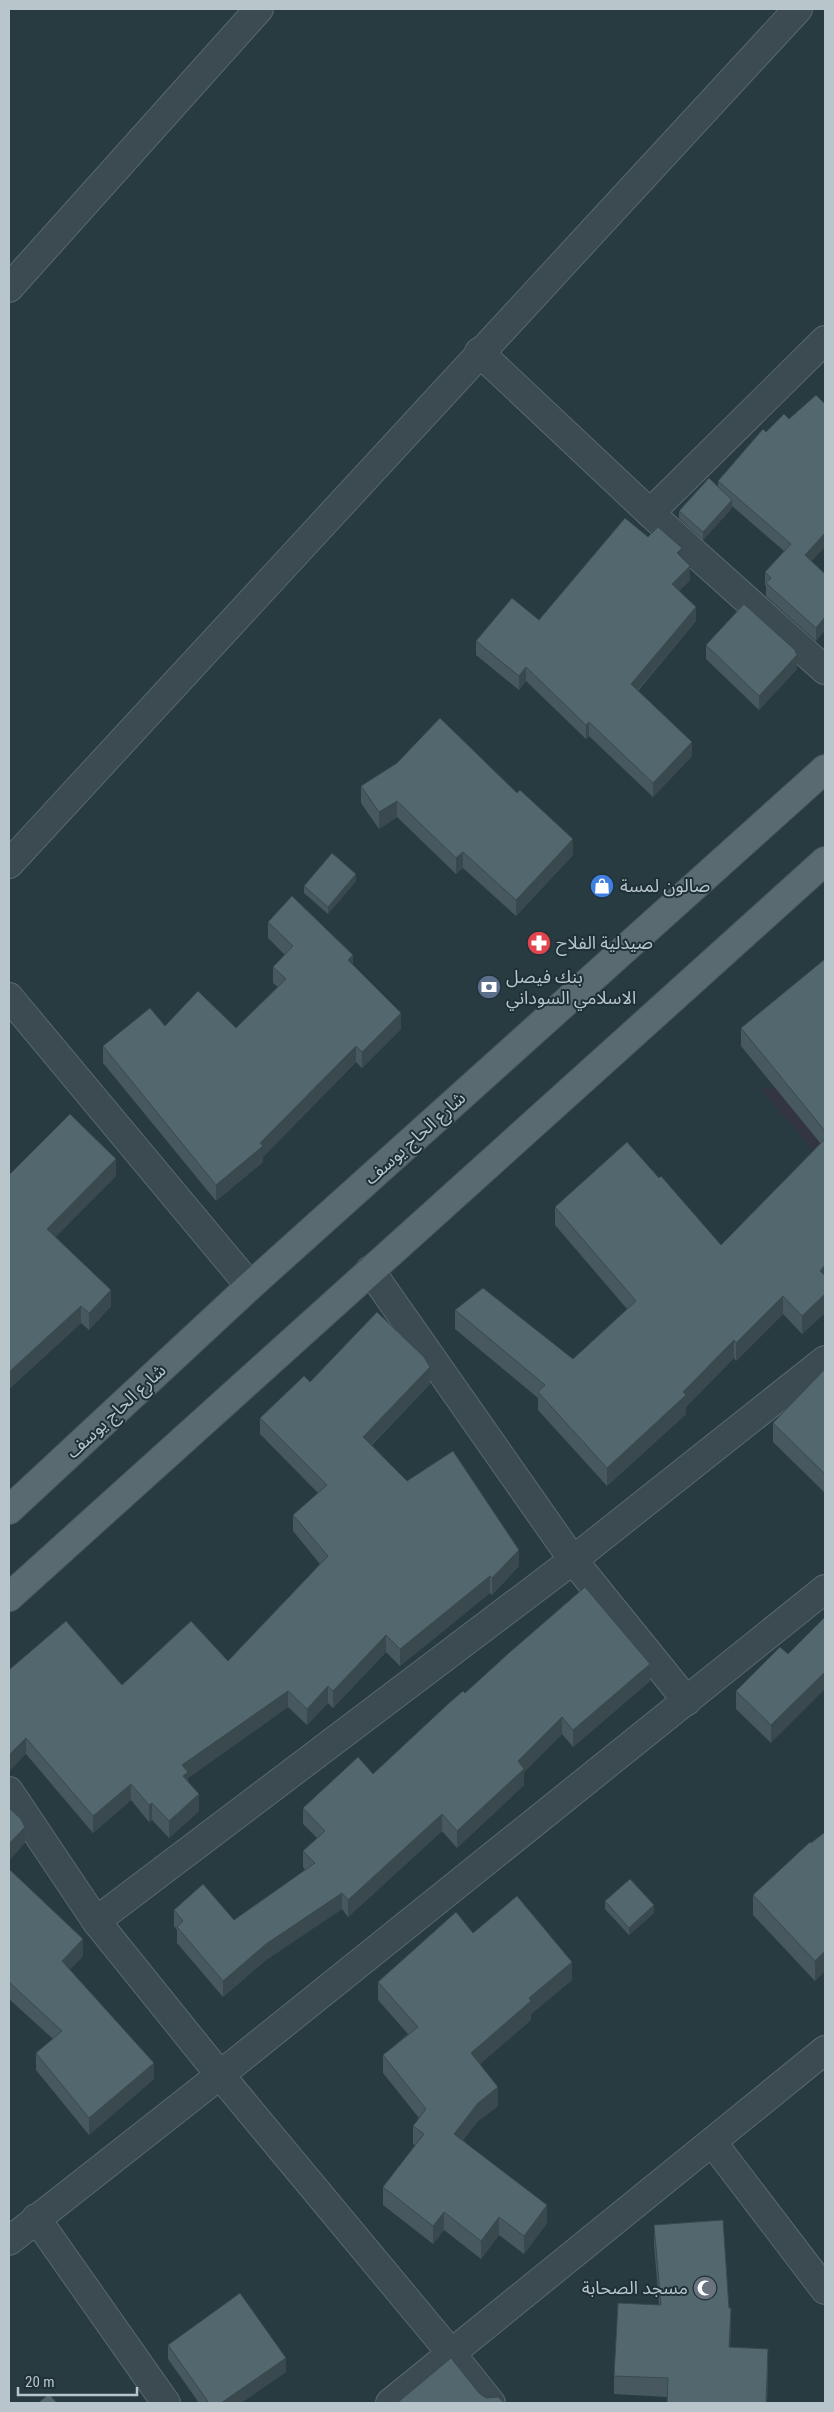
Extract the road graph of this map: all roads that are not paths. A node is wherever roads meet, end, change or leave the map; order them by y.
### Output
1 (259, 9) edge
2 (798, 9) edge
3 (13, 274) edge
4 (825, 340) edge
5 (480, 352) junction
6 (650, 513) junction
7 (825, 670) edge
8 (825, 769) edge
9 (825, 861) edge
10 (9, 864) edge
11 (9, 997) edge
12 (370, 1270) junction
13 (250, 1286) junction
14 (825, 1360) edge
15 (9, 1510) edge
16 (573, 1560) junction
17 (825, 1589) edge
18 (9, 1597) edge
19 (687, 1700) junction
20 (9, 1791) edge
21 (96, 1921) junction
22 (825, 2050) edge
23 (220, 2076) junction
24 (713, 2143) junction
25 (36, 2218) junction
26 (9, 2241) edge
27 (825, 2290) edge
28 (451, 2353) junction
29 (166, 2403) edge
30 (390, 2403) edge
31 (491, 2403) edge

1 - 3 street
2 - 5 street
4 - 6 street
5 - 6 street
5 - 10 street
6 - 7 street
8 - 13 main road, شارع الحاج يوسف
9 - 12 main road
11 - 13 street
12 - 16 street
12 - 18 main road
13 - 15 main road, شارع الحاج يوسف
14 - 16 street
16 - 19 street
16 - 21 street
17 - 19 street
19 - 23 street
20 - 21 street
21 - 23 street
22 - 24 street
23 - 25 street
23 - 28 street
24 - 27 street
24 - 28 street
25 - 26 street
25 - 29 street
28 - 30 street
28 - 31 street

